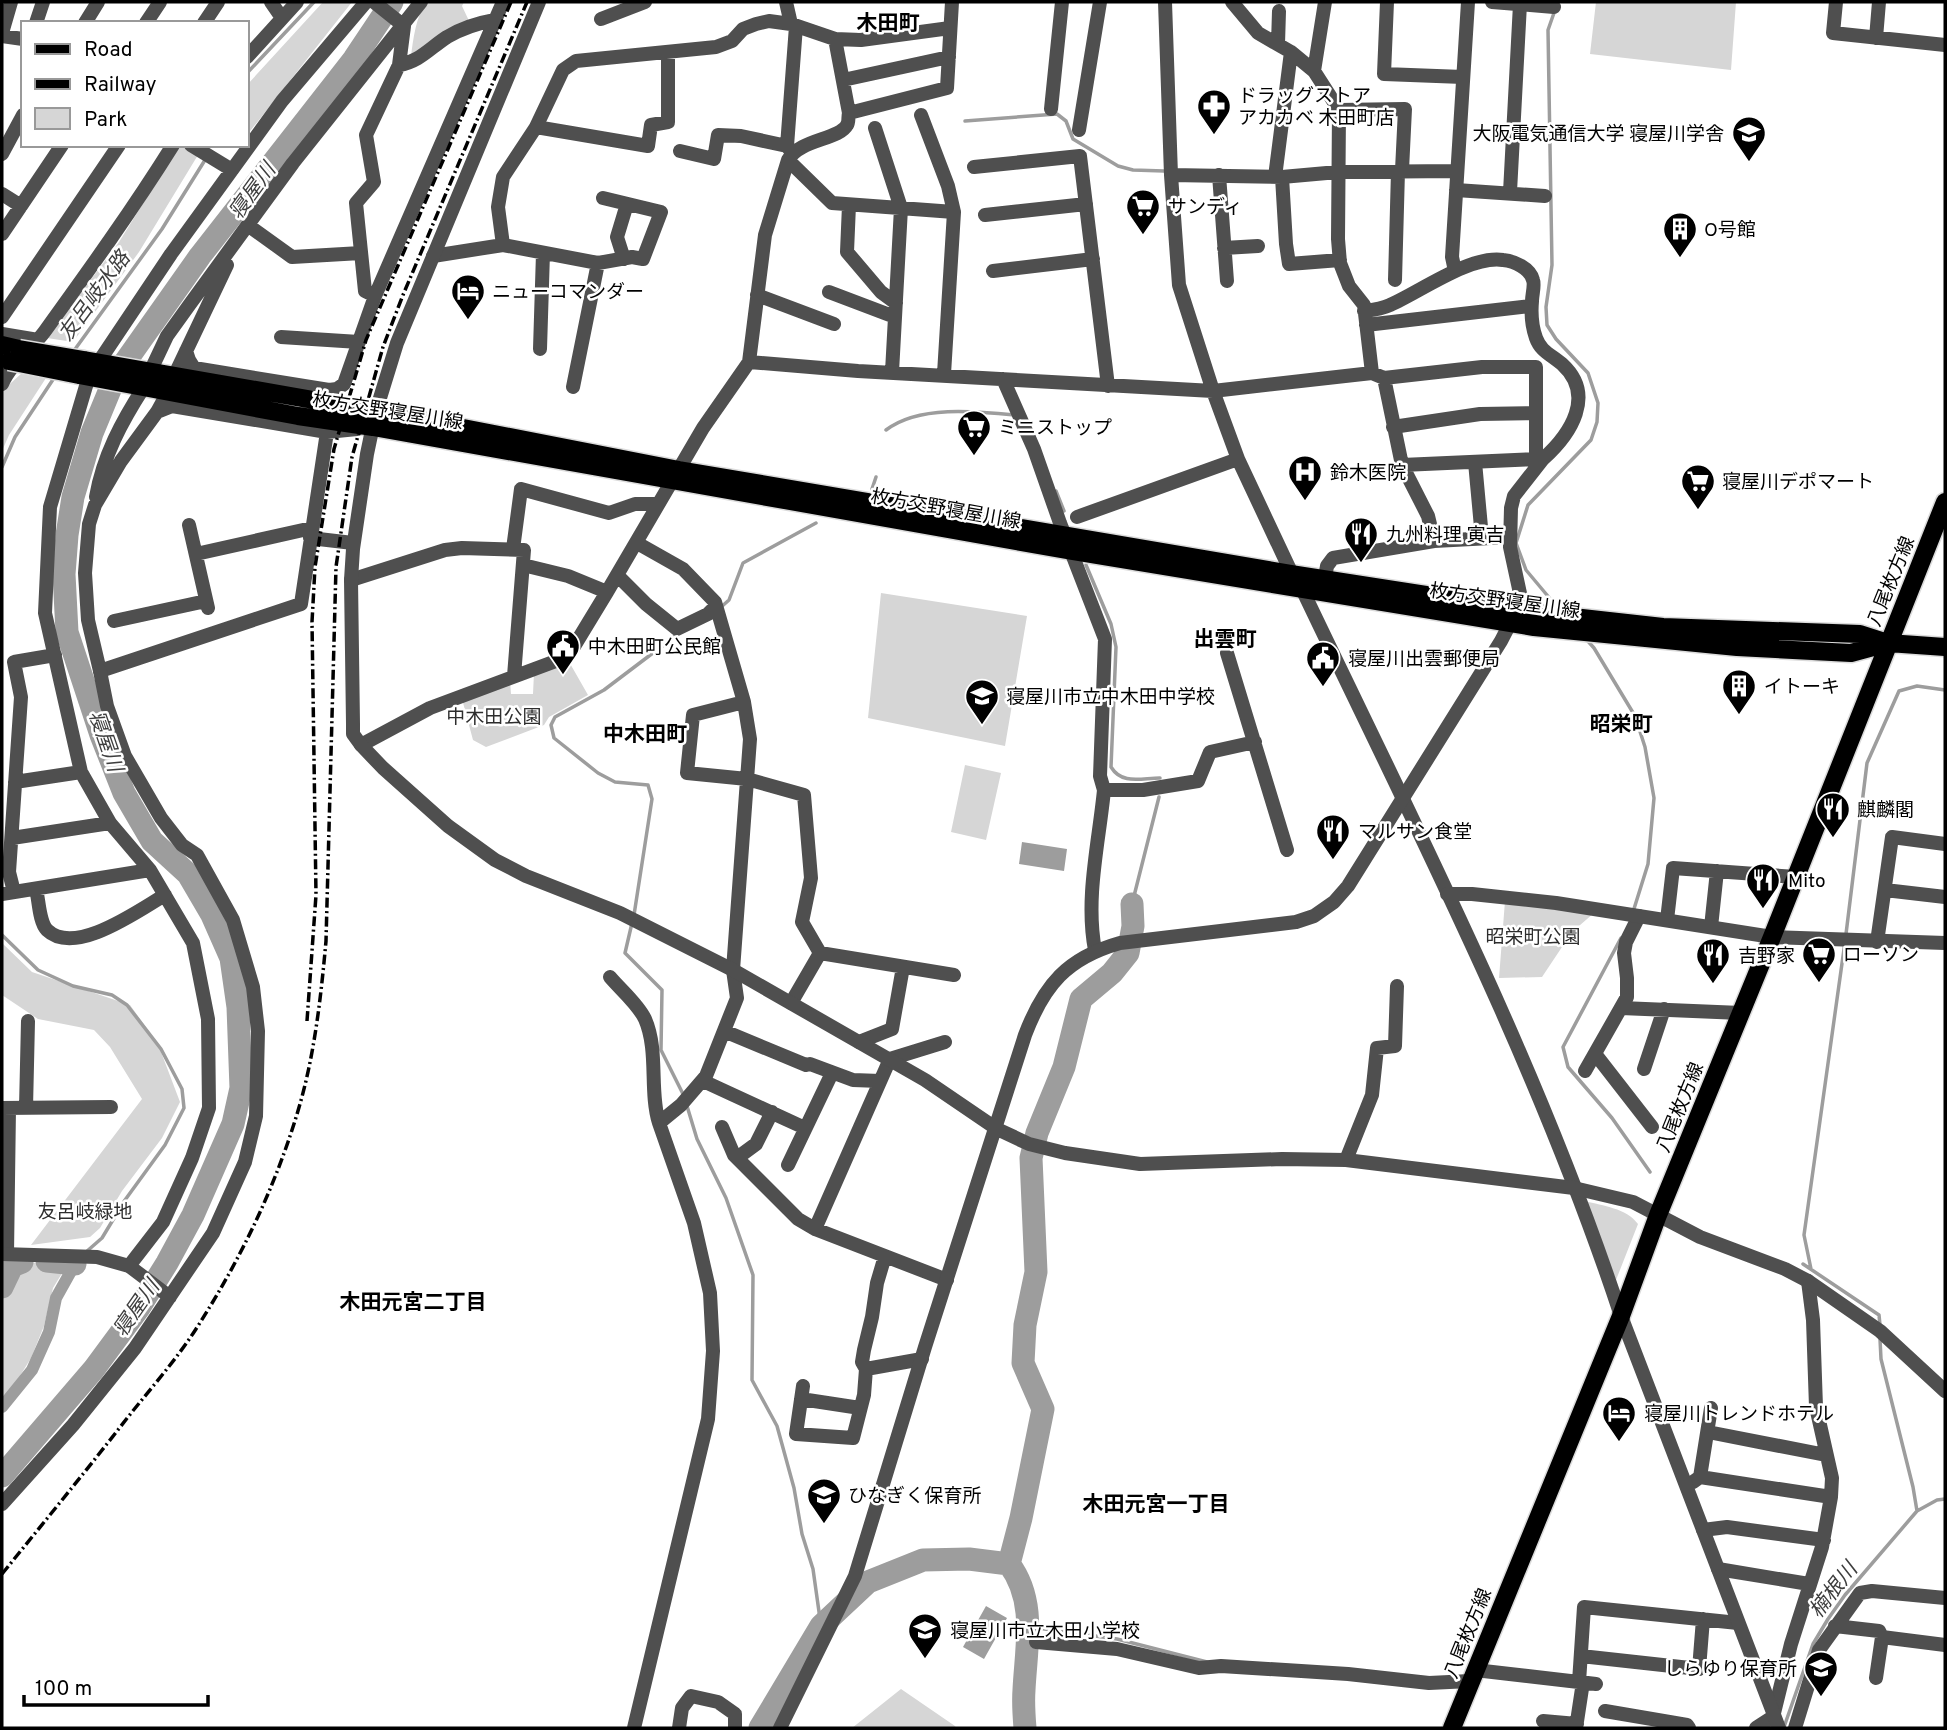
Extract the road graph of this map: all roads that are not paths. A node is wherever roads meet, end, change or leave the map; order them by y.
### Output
1 (11, 2) edge
2 (43, 2) edge
3 (99, 2) edge
4 (160, 2) edge
5 (218, 2) edge
6 (271, 2) edge
7 (297, 2) edge
8 (366, 2) edge
9 (374, 2) edge
10 (421, 2) edge
11 (503, 2) edge
12 (539, 2) edge
13 (645, 2) edge
14 (786, 2) edge
15 (952, 2) edge
16 (1062, 2) edge
17 (1100, 2) edge
18 (1165, 2) edge
19 (1232, 2) edge
20 (1325, 2) edge
21 (1387, 2) edge
22 (1468, 2) edge
23 (1492, 2) edge
24 (1836, 2) edge
25 (1879, 2) edge
26 (1524, 4) edge
27 (1554, 7) dead end
28 (1279, 11) dead end
29 (282, 18) junction
30 (601, 19) dead end
31 (495, 20) junction
32 (37, 21) edge
33 (86, 21) edge
34 (147, 21) edge
35 (205, 21) edge
36 (401, 24) junction
37 (794, 25) junction
38 (950, 28) junction
39 (2, 35) edge
40 (1876, 38) junction
41 (21, 39) edge
42 (835, 39) junction
43 (1278, 44) junction
44 (1945, 45) edge
45 (668, 52) junction
46 (1291, 52) junction
47 (248, 56) edge
48 (948, 57) junction
49 (399, 65) junction
50 (1314, 71) junction
51 (1463, 77) junction
52 (843, 80) junction
53 (1051, 108) dead end
54 (1339, 110) junction
55 (849, 113) junction
56 (921, 115) dead end
57 (21, 119) edge
58 (536, 127) junction
59 (875, 128) dead end
60 (1079, 130) dead end
61 (61, 147) edge
62 (118, 147) edge
63 (172, 147) edge
64 (197, 149) edge
65 (680, 151) dead end
66 (789, 153) junction
67 (2, 154) edge
68 (974, 167) dead end
69 (232, 170) junction
70 (1400, 170) junction
71 (1457, 171) junction
72 (1338, 172) junction
73 (1171, 175) junction
74 (1219, 175) junction
75 (1279, 177) junction
76 (1456, 190) junction
77 (1510, 192) junction
78 (2, 194) edge
79 (1545, 196) dead end
80 (603, 198) dead end
81 (627, 204) junction
82 (1086, 204) junction
83 (849, 205) junction
84 (21, 206) junction
85 (901, 208) junction
86 (954, 212) junction
87 (985, 215) dead end
88 (249, 226) junction
89 (2, 234) edge
90 (240, 238) junction
91 (503, 245) junction
92 (1258, 246) dead end
93 (1224, 248) junction
94 (360, 253) junction
95 (543, 253) junction
96 (433, 256) junction
97 (624, 259) junction
98 (1093, 259) junction
99 (1340, 260) junction
100 (598, 263) junction
101 (993, 271) dead end
102 (1455, 271) junction
103 (1395, 280) dead end
104 (1227, 281) dead end
105 (830, 292) dead end
106 (757, 295) junction
107 (375, 296) junction
108 (1531, 306) junction
109 (896, 310) junction
110 (2, 317) edge
111 (1365, 318) junction
112 (834, 324) dead end
113 (2, 334) edge
114 (281, 337) dead end
115 (38, 340) junction
116 (359, 342) junction
117 (540, 349) dead end
118 (187, 351) junction
119 (749, 362) junction
120 (6, 364) edge
121 (178, 368) dead end
122 (92, 369) junction
123 (892, 372) junction
124 (944, 374) junction
125 (1378, 376) junction
126 (144, 379) junction
127 (1003, 380) junction
128 (1108, 386) junction
129 (573, 387) dead end
130 (1213, 391) junction
131 (1536, 413) junction
132 (374, 419) junction
133 (1393, 427) junction
134 (327, 432) junction
135 (1539, 459) junction
136 (1238, 460) junction
137 (1475, 462) junction
138 (1402, 465) junction
139 (676, 476) junction
140 (1945, 502) edge
141 (95, 505) junction
142 (658, 505) junction
143 (1077, 517) dead end
144 (189, 524) dead end
145 (311, 533) junction
146 (1510, 537) junction
147 (1482, 538) junction
148 (1434, 541) junction
149 (353, 543) junction
150 (637, 543) junction
151 (1068, 543) junction
152 (513, 549) junction
153 (196, 555) junction
154 (523, 565) junction
155 (1292, 574) junction
156 (617, 575) junction
157 (1325, 578) junction
158 (351, 580) junction
159 (1302, 589) junction
160 (607, 592) junction
161 (717, 609) junction
162 (1514, 616) junction
163 (114, 621) dead end
164 (1888, 643) junction
165 (1945, 647) edge
166 (1227, 653) dead end
167 (55, 655) junction
168 (100, 671) junction
169 (514, 676) junction
170 (744, 702) junction
171 (1255, 742) junction
172 (360, 745) junction
173 (81, 772) junction
174 (747, 779) junction
175 (15, 782) junction
176 (1104, 790) junction
177 (1404, 799) junction
178 (110, 823) junction
179 (12, 838) junction
180 (1945, 844) edge
181 (1287, 850) dead end
182 (150, 870) junction
183 (1717, 872) junction
184 (1796, 877) junction
185 (36, 889) junction
186 (1885, 890) junction
187 (8, 893) edge
188 (1447, 894) junction
189 (165, 895) junction
190 (1945, 897) edge
191 (1634, 915) junction
192 (1667, 920) junction
193 (1712, 927) junction
194 (1772, 937) junction
195 (1877, 942) junction
196 (1945, 943) edge
197 (1095, 950) junction
198 (820, 953) junction
199 (903, 967) junction
200 (733, 970) junction
201 (954, 975) dead end
202 (610, 977) dead end
203 (1397, 986) dead end
204 (791, 1003) junction
205 (1621, 1007) junction
206 (1664, 1009) junction
207 (1741, 1013) junction
208 (28, 1021) dead end
209 (724, 1031) junction
210 (859, 1042) junction
211 (945, 1042) dead end
212 (1596, 1055) junction
213 (890, 1059) junction
214 (1644, 1069) dead end
215 (1585, 1070) dead end
216 (832, 1073) junction
217 (703, 1081) junction
218 (880, 1081) junction
219 (111, 1107) dead end
220 (5, 1108) edge
221 (26, 1108) junction
222 (772, 1112) junction
223 (659, 1123) junction
224 (1652, 1126) dead end
225 (722, 1127) dead end
226 (805, 1128) junction
227 (997, 1129) junction
228 (737, 1158) junction
229 (1346, 1160) junction
230 (788, 1165) dead end
231 (1574, 1188) junction
232 (1658, 1215) junction
233 (815, 1229) junction
234 (5, 1254) edge
235 (885, 1256) junction
236 (129, 1266) junction
237 (947, 1280) junction
238 (1808, 1281) junction
239 (170, 1297) junction
240 (1621, 1316) junction
241 (922, 1359) junction
242 (866, 1369) junction
243 (1945, 1391) edge
244 (860, 1408) junction
245 (1711, 1408) dead end
246 (1708, 1432) junction
247 (1826, 1455) junction
248 (1700, 1477) junction
249 (1686, 1487) junction
250 (1831, 1497) junction
251 (2, 1504) edge
252 (1703, 1530) junction
253 (1824, 1540) junction
254 (1718, 1569) junction
255 (1809, 1584) junction
256 (1945, 1598) edge
257 (1703, 1619) junction
258 (1738, 1623) junction
259 (1835, 1626) junction
260 (1882, 1637) junction
261 (1036, 1642) dead end
262 (1945, 1644) edge
263 (1581, 1656) junction
264 (1473, 1676) junction
265 (1876, 1678) dead end
266 (1586, 1683) junction
267 (1605, 1711) dead end
268 (1544, 1721) dead end
269 (1777, 1724) edge
270 (1576, 1726) edge
271 (634, 1728) edge
272 (679, 1728) edge
273 (735, 1728) edge
274 (780, 1728) edge
275 (1452, 1728) edge
276 (1689, 1728) edge
277 (1756, 1728) edge
278 (1795, 1728) edge

1 - 39 street
2 - 32 street
3 - 33 street
4 - 34 street
5 - 35 street
6 - 29 street
7 - 29 street
8 - 69 street
9 - 36 street
10 - 36 street
11 - 31 street
12 - 96 street
13 - 30 street
14 - 37 street
15 - 38 street
16 - 53 street
17 - 60 street
18 - 73 street
19 - 43 street
20 - 50 street
21 - 51 street
22 - 51 street
23 - 26 street
24 - 40 street
25 - 40 street
26 - 27 street
26 - 77 street
28 - 43 street
29 - 47 street
31 - 49 street
31 - 107 street
36 - 49 street
36 - 88 street
37 - 42 street
37 - 45 street
37 - 66 street
38 - 42 street
38 - 48 street
39 - 41 street
40 - 44 street
42 - 52 street
43 - 46 street
45 - 58 street
45 - 58 street
46 - 50 street
46 - 75 street
48 - 52 street
48 - 55 street
49 - 94 street
50 - 54 street
51 - 71 street
52 - 55 street
54 - 70 street
54 - 72 street
55 - 66 street
56 - 86 street
57 - 67 street
58 - 91 street
59 - 85 street
61 - 84 street
62 - 110 street
63 - 115 street
64 - 69 street
65 - 66 street
66 - 83 street
66 - 106 street
68 - 82 street
69 - 122 street
70 - 71 street
70 - 72 street
70 - 103 street
71 - 76 street
72 - 75 street
72 - 99 street
73 - 74 street
73 - 130 street
74 - 75 street
74 - 93 street
75 - 99 street
76 - 77 street
76 - 102 street
77 - 79 street
78 - 84 street
80 - 81 street
81 - 97 street
81 - 97 street
82 - 87 street
82 - 98 street
83 - 85 street
83 - 109 street
84 - 89 street
85 - 86 street
85 - 109 street
86 - 124 street
88 - 90 street
88 - 94 street
90 - 118 street
90 - 126 street
91 - 95 street
91 - 96 street
92 - 93 street
93 - 104 street
94 - 107 street
95 - 100 street
95 - 117 street
96 - 132 street
97 - 100 street
98 - 101 street
98 - 128 street
99 - 111 street
100 - 129 street
102 - 108 street
102 - 111 street
105 - 109 street
106 - 112 street
106 - 119 street
107 - 116 street
108 - 111 street
108 - 135 street
109 - 123 street
111 - 125 street
113 - 115 street
114 - 116 street
115 - 120 street
116 - 118 street
118 - 121 street
119 - 123 street
119 - 139 street
120 - 122 main road, 枚方交野寝屋川線, bridge
122 - 126 main road, 枚方交野寝屋川線
122 - 167 street
123 - 124 street
124 - 127 street
125 - 130 street
125 - 131 street
125 - 133 street
126 - 132 main road, 枚方交野寝屋川線
126 - 141 street
127 - 128 street
127 - 151 street
128 - 130 street
130 - 136 street
131 - 133 street
131 - 135 street
132 - 134 street
132 - 139 main road, 枚方交野寝屋川線
132 - 149 street
133 - 138 street
134 - 141 street
134 - 145 street
135 - 137 street
135 - 146 street
136 - 143 street
136 - 155 street
137 - 138 street
137 - 147 street
138 - 148 street
139 - 142 street
139 - 151 main road, 枚方交野寝屋川線
140 - 164 main road, 八尾枚方線
141 - 168 street
142 - 150 street
142 - 152 street
144 - 153 street
145 - 149 street
145 - 153 street
145 - 168 street
146 - 147 street
146 - 162 street
147 - 148 street
148 - 157 street
149 - 158 street
150 - 156 street
150 - 161 street
151 - 155 main road, 枚方交野寝屋川線
151 - 159 main road, 枚方交野寝屋川線
151 - 176 street
152 - 154 street
152 - 158 street
153 - 163 street
154 - 160 street
154 - 169 street
155 - 157 main road, 枚方交野寝屋川線
155 - 159 street
156 - 160 street
156 - 161 street
157 - 162 main road, 枚方交野寝屋川線
158 - 172 street
159 - 162 main road, 枚方交野寝屋川線
159 - 177 street
160 - 169 street
161 - 170 street
162 - 164 main road, 枚方交野寝屋川線
162 - 164 main road, 枚方交野寝屋川線
162 - 177 street
164 - 165 main road, 枚方交野寝屋川線
164 - 184 main road, 八尾枚方線
166 - 171 street
167 - 173 street
167 - 175 street
168 - 239 street
169 - 172 street
170 - 174 street
170 - 174 street
171 - 176 street
171 - 181 street
172 - 200 street
173 - 175 street
173 - 178 street
174 - 198 street
174 - 200 street
175 - 179 street
176 - 197 street
177 - 188 street
177 - 197 street
178 - 179 street
178 - 182 street
179 - 187 street
180 - 186 street
182 - 185 street
182 - 189 street
183 - 184 street
183 - 192 street
183 - 193 street
184 - 194 main road, 八尾枚方線
185 - 187 street
185 - 189 street
186 - 190 street
186 - 195 street
188 - 191 street
188 - 231 street
189 - 236 street
191 - 192 street
191 - 205 street
192 - 193 street
193 - 194 street
194 - 195 street
194 - 207 main road, 八尾枚方線
195 - 196 street
197 - 227 street
198 - 199 street
198 - 204 street
199 - 201 street
199 - 210 street
200 - 204 street
200 - 209 street
202 - 223 street
203 - 229 street
204 - 210 street
205 - 206 street
205 - 212 street
206 - 207 street
206 - 214 street
207 - 232 main road, 八尾枚方線
208 - 221 street
209 - 216 street
209 - 217 street
210 - 213 street
211 - 213 street
212 - 215 street
212 - 224 street
213 - 218 street
213 - 227 street
216 - 218 street
216 - 226 street
217 - 222 street
217 - 223 street
218 - 233 street
219 - 221 street
220 - 221 street
220 - 234 street
222 - 226 street
222 - 228 street
223 - 271 street
225 - 228 street
226 - 230 street
227 - 229 street
227 - 237 street
228 - 233 street
229 - 231 street
231 - 232 street
231 - 240 street
232 - 238 street
232 - 240 main road, 八尾枚方線
233 - 235 street
234 - 236 street
235 - 237 street
235 - 242 street
236 - 239 street
237 - 241 street
238 - 243 street
238 - 247 street
239 - 251 street
240 - 249 street
240 - 264 main road, 八尾枚方線
241 - 242 street
241 - 274 street
242 - 244 street
244 - 244 street
245 - 246 street
246 - 247 street
246 - 248 street
247 - 250 street
248 - 249 street
248 - 250 street
249 - 252 street
250 - 253 street
252 - 253 street
252 - 254 street
253 - 255 street
254 - 255 street
254 - 258 street
255 - 269 street
256 - 259 street
257 - 258 street
257 - 263 street
257 - 263 street
258 - 269 street
259 - 260 street
259 - 278 street
260 - 262 street
260 - 265 street
261 - 264 street
263 - 266 street
264 - 266 street
264 - 275 main road, 八尾枚方線
266 - 270 street
267 - 276 street
268 - 270 street
269 - 277 street
272 - 273 street

